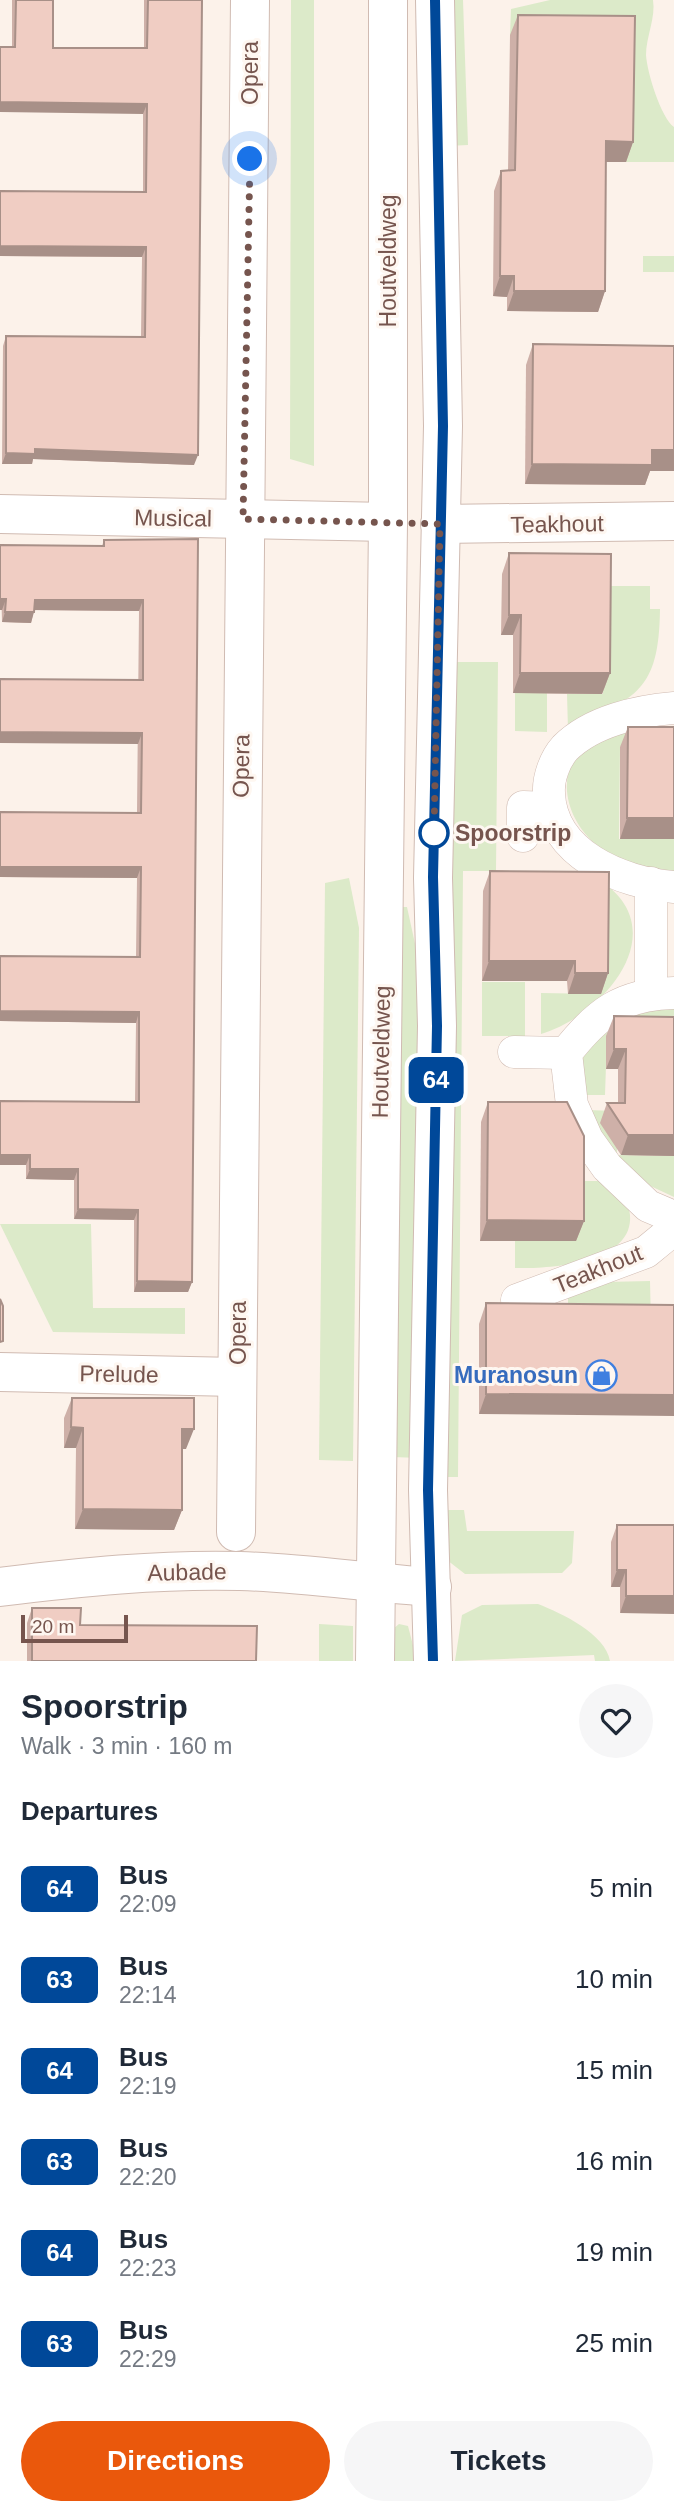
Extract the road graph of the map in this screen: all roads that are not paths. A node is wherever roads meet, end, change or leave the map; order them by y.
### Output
1 (250, 0) edge
2 (388, 0) edge
3 (435, 0) edge
4 (0, 514) edge
5 (243, 519) junction
6 (674, 521) edge
7 (388, 522) junction
8 (440, 524) junction
9 (674, 708) edge
10 (549, 808) junction
11 (523, 836) dead end
12 (662, 885) edge
13 (662, 994) edge
14 (514, 1052) dead end
15 (566, 1054) junction
16 (674, 1217) edge
17 (674, 1229) edge
18 (517, 1300) edge
19 (0, 1372) edge
20 (237, 1377) junction
21 (236, 1532) dead end
22 (375, 1583) junction
23 (0, 1587) edge
24 (432, 1587) junction
25 (375, 1661) edge
26 (433, 1661) edge

1 - 5 street, Opera
2 - 7 street, Houtveldweg
3 - 8 street
4 - 5 street, Musical
5 - 7 street, Musical
5 - 20 street, Opera
6 - 8 street, Teakhout
7 - 8 street
7 - 22 street, Houtveldweg
8 - 24 street
9 - 10 street
10 - 11 street
10 - 12 street
12 - 13 street
13 - 15 street
14 - 15 street
15 - 16 street
17 - 18 street, Teakhout
19 - 20 street, Prelude
20 - 21 street, Opera
22 - 23 street, Aubade
22 - 24 street
22 - 25 street, Houtveldweg
24 - 26 street

